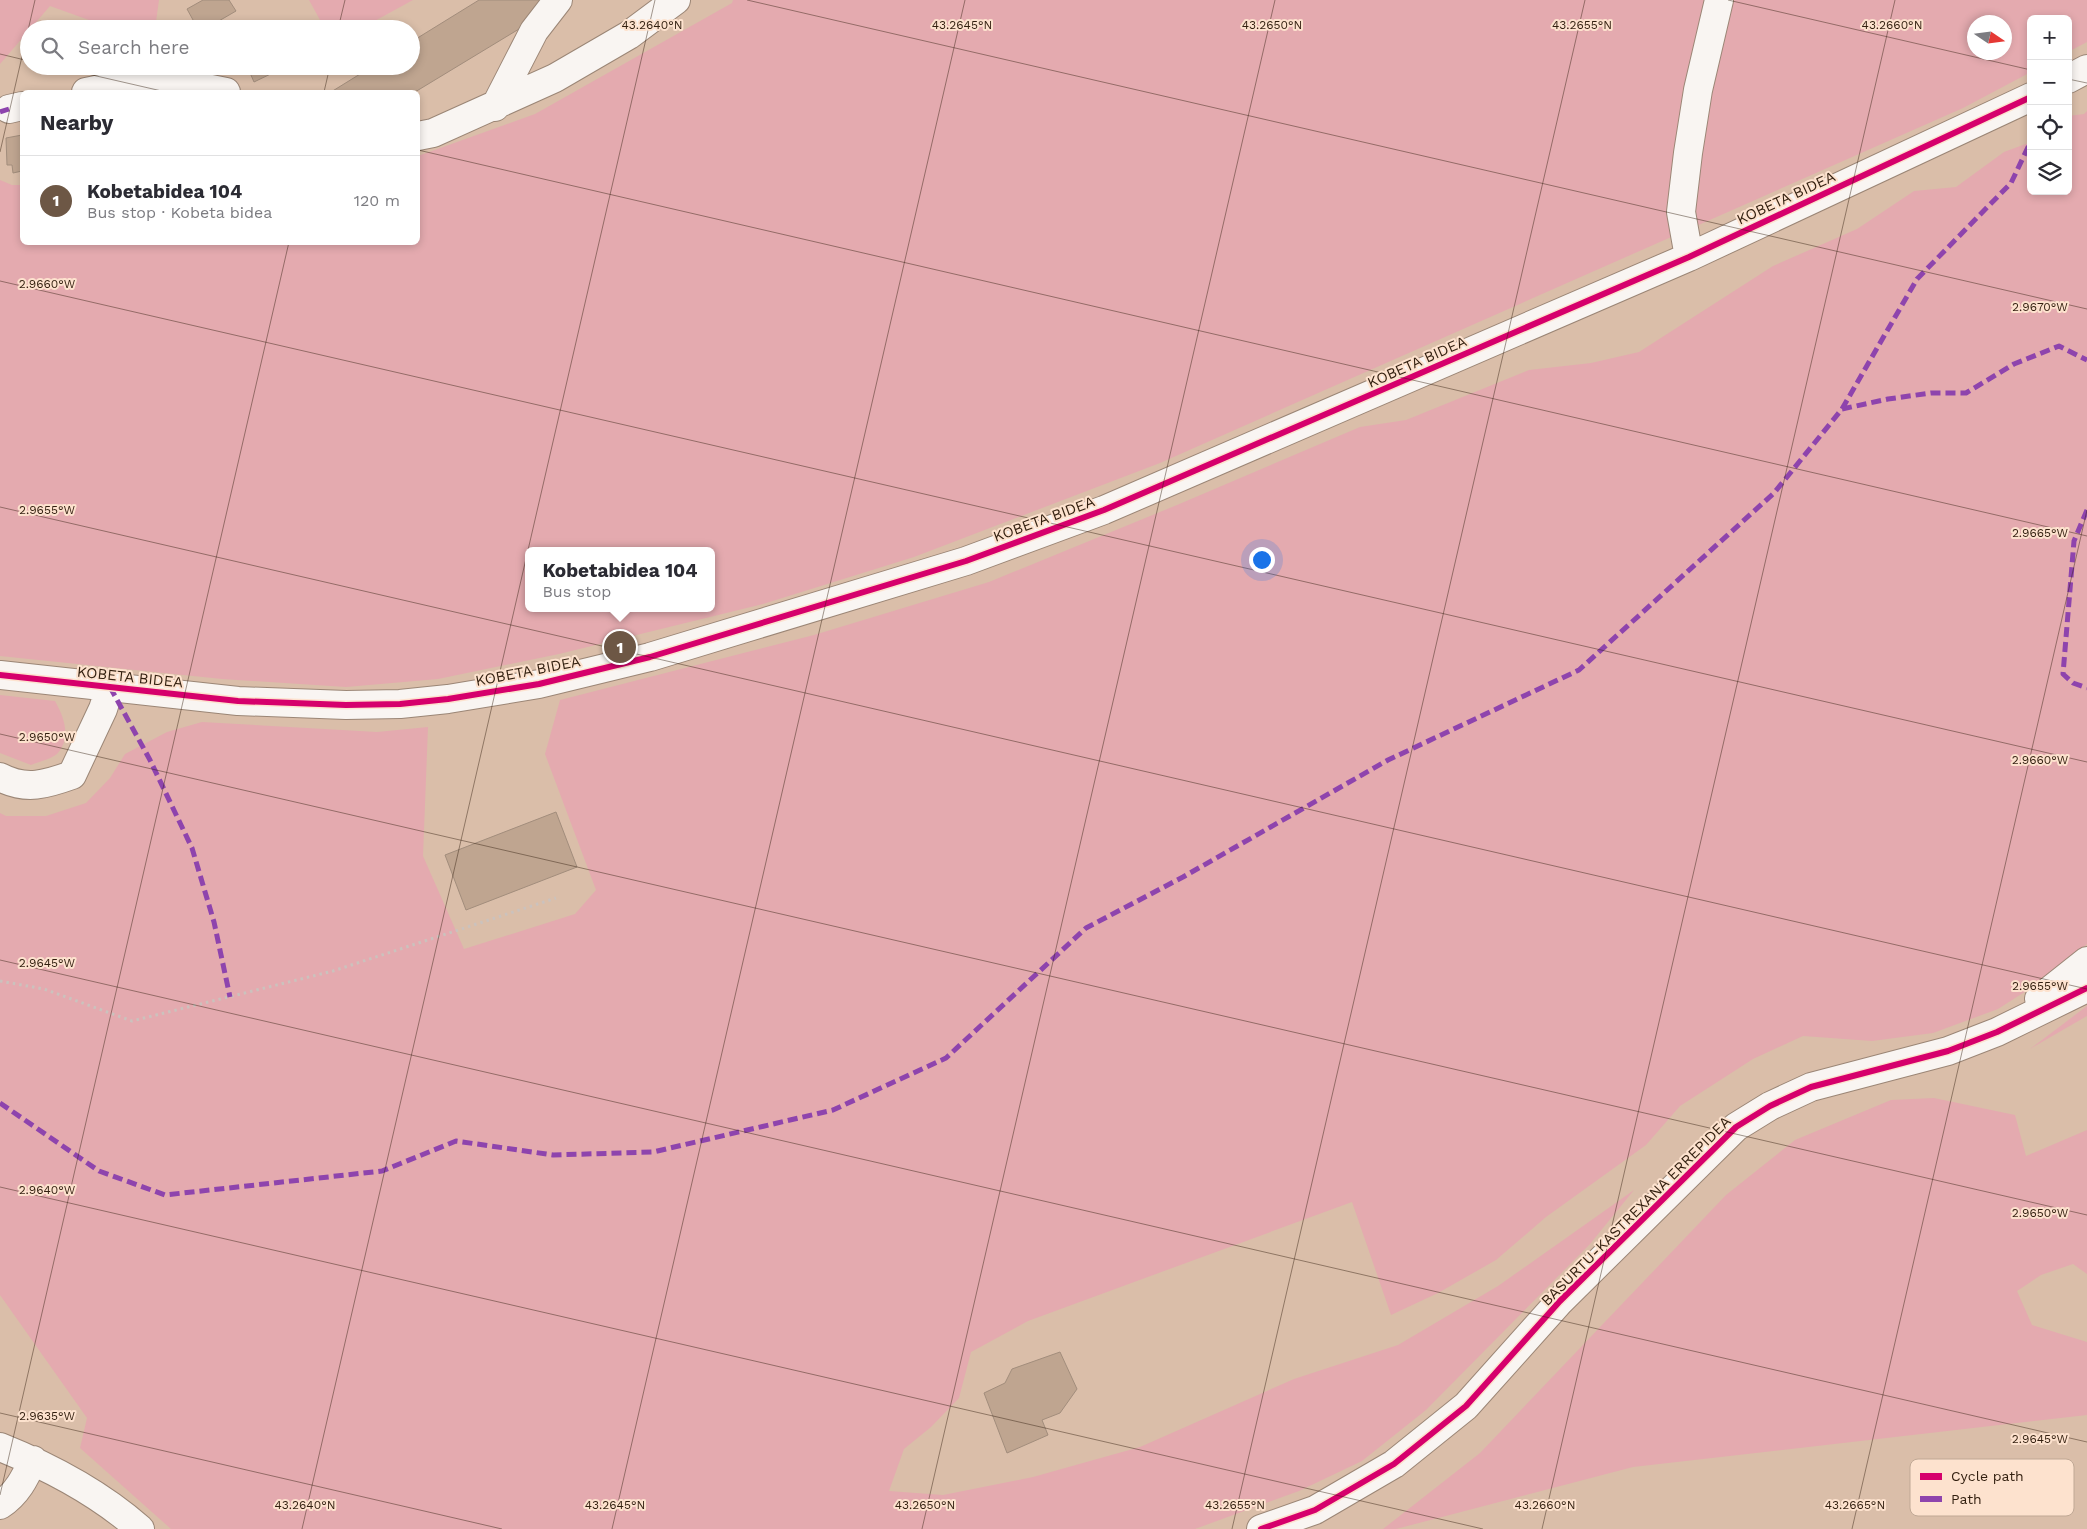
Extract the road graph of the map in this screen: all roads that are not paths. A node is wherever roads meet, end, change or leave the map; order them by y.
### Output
1 (558, 0) edge
2 (676, 0) edge
3 (1719, 0) edge
4 (2087, 69) edge
5 (2072, 77) edge
6 (96, 90) edge
7 (216, 90) edge
8 (2027, 99) edge
9 (495, 107) junction
10 (420, 136) edge
11 (1689, 257) junction
12 (0, 675) edge
13 (110, 687) junction
14 (0, 777) edge
15 (2087, 962) edge
16 (2087, 988) edge
17 (1997, 1032) junction
18 (0, 1447) edge
19 (33, 1460) junction
20 (0, 1505) edge
21 (140, 1529) edge
22 (1261, 1529) edge

1 - 9 street
2 - 9 street
3 - 11 street
4 - 5 street
6 - 7 street
8 - 11 street, KOBETA BIDEA
9 - 10 street
11 - 13 street, KOBETA BIDEA
12 - 13 street, KOBETA BIDEA
13 - 14 street
15 - 17 street
16 - 17 street
17 - 22 street, BASURTU-KASTREXANA ERREPIDEA
18 - 19 street
19 - 20 street
19 - 21 street

